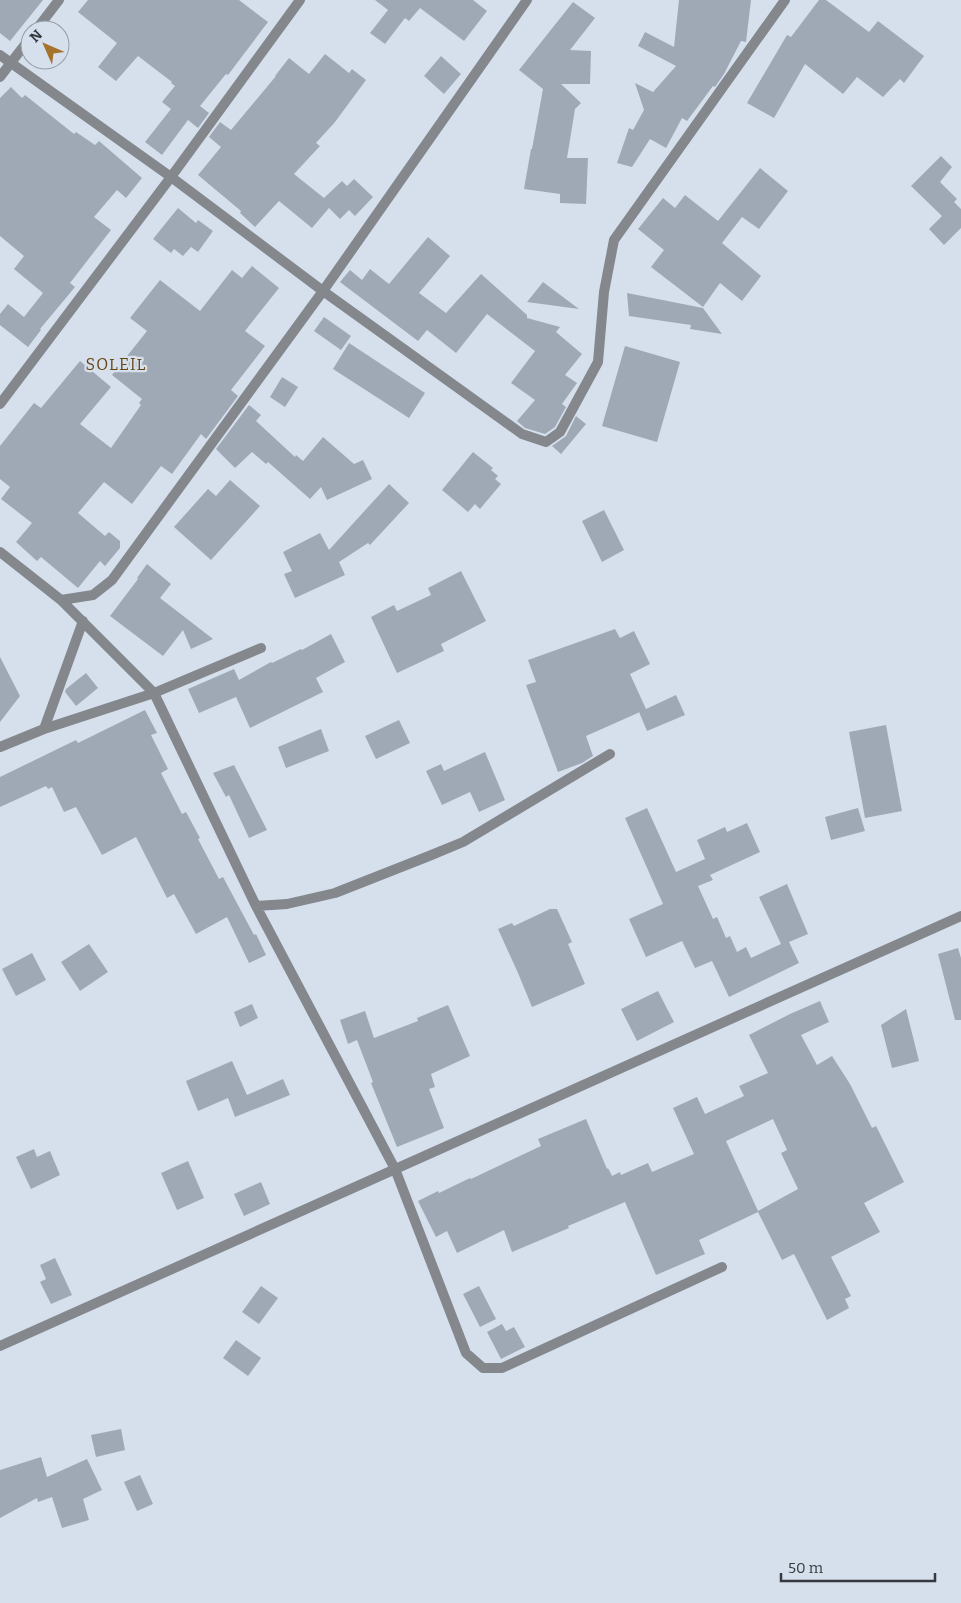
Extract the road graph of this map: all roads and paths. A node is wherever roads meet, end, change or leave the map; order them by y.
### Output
1 (59, 0) edge
2 (300, 0) edge
3 (527, 0) edge
4 (784, 0) edge
5 (44, 20) edge
6 (20, 51) edge
7 (0, 55) edge
8 (11, 63) junction
9 (0, 77) edge
10 (171, 177) junction
11 (323, 291) junction
12 (0, 404) edge
13 (0, 552) edge
14 (61, 600) junction
15 (83, 621) junction
16 (261, 648) dead end
17 (154, 693) junction
18 (44, 729) junction
19 (0, 747) edge
20 (610, 754) dead end
21 (256, 906) junction
22 (961, 916) edge
23 (395, 1168) junction
24 (722, 1267) dead end
25 (0, 1346) edge

1 - 5 street
2 - 10 street
3 - 11 street
4 - 11 street
6 - 8 street
7 - 8 street
8 - 9 street
8 - 10 street
10 - 11 street
10 - 12 street
11 - 14 street
13 - 14 street
14 - 15 street
15 - 17 street
15 - 18 street
16 - 17 street
17 - 18 street
17 - 21 street
18 - 19 street
20 - 21 street
21 - 23 street
22 - 23 street
23 - 24 street
23 - 25 street

